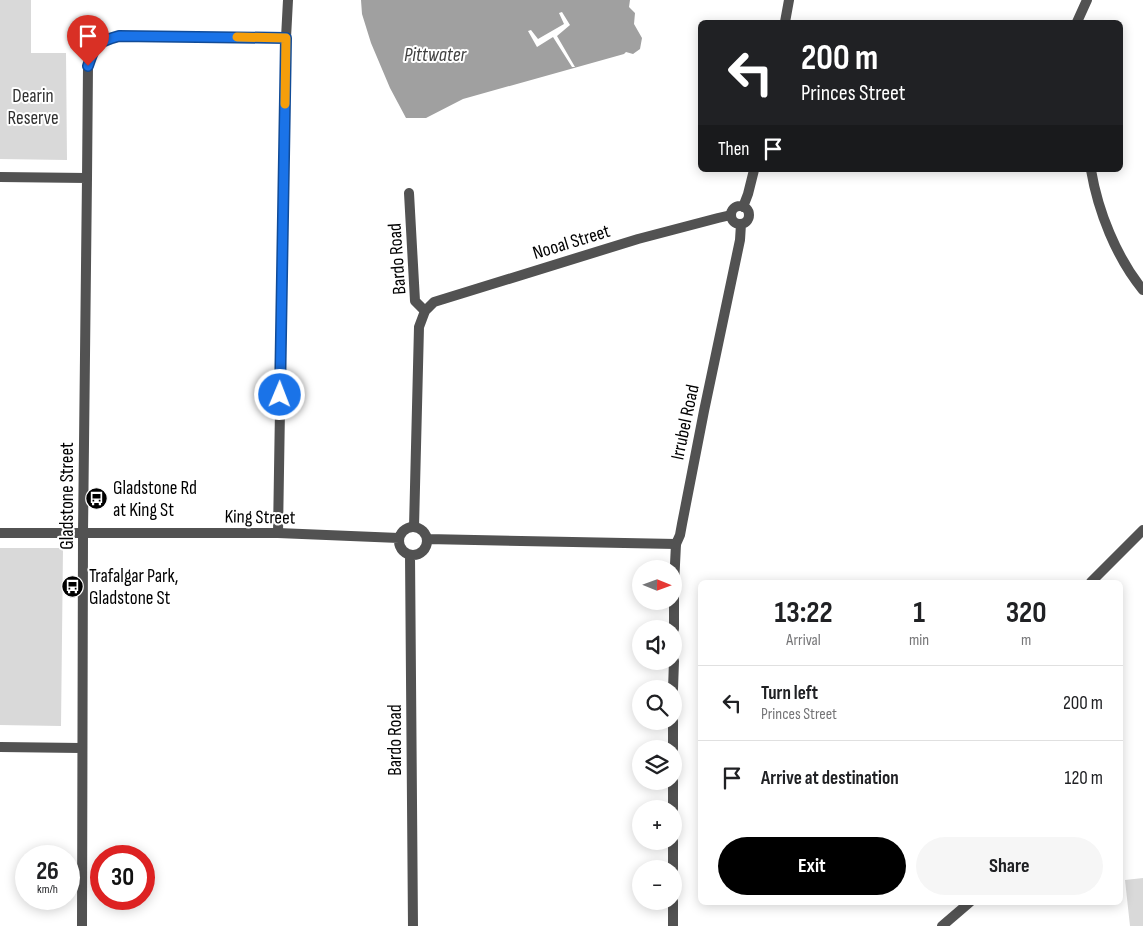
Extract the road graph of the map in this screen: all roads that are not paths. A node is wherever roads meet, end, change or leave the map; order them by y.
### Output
1 (288, 0) edge
2 (789, 0) edge
3 (1087, 0) edge
4 (784, 20) edge
5 (1078, 20) edge
6 (286, 38) junction
7 (754, 172) edge
8 (1091, 172) edge
9 (0, 177) edge
10 (86, 178) junction
11 (409, 194) dead end
12 (743, 206) junction
13 (731, 216) junction
14 (742, 224) junction
15 (1143, 290) edge
16 (425, 311) junction
17 (414, 527) junction
18 (1143, 530) edge
19 (0, 533) edge
20 (83, 533) junction
21 (278, 533) junction
22 (399, 538) junction
23 (427, 539) junction
24 (676, 544) junction
25 (410, 555) junction
26 (1093, 580) edge
27 (674, 620) edge
28 (0, 747) edge
29 (82, 748) junction
30 (966, 905) edge
31 (673, 910) edge
32 (82, 926) edge
33 (413, 926) edge
34 (673, 926) edge
35 (942, 926) edge

1 - 6 street
2 - 4 street
3 - 5 street
6 - 10 street, Gladstone Street
6 - 21 street
7 - 12 street
8 - 15 street
9 - 10 street
10 - 20 street, Gladstone Street
11 - 16 street, Bardo Road
12 - 13 street
12 - 14 street
13 - 14 street
13 - 16 street, Nooal Street
14 - 24 street, Irrubel Road
16 - 17 street, Bardo Road
17 - 22 street
17 - 23 street
18 - 26 street
19 - 20 street, King Street
20 - 21 street, King Street
20 - 29 street, Gladstone Street
21 - 22 street, King Street
22 - 25 street
23 - 24 street
23 - 25 street
24 - 27 street, Irrubel Road
25 - 33 street, Bardo Road
28 - 29 street
29 - 32 street, Gladstone Street
30 - 35 street
31 - 34 street

